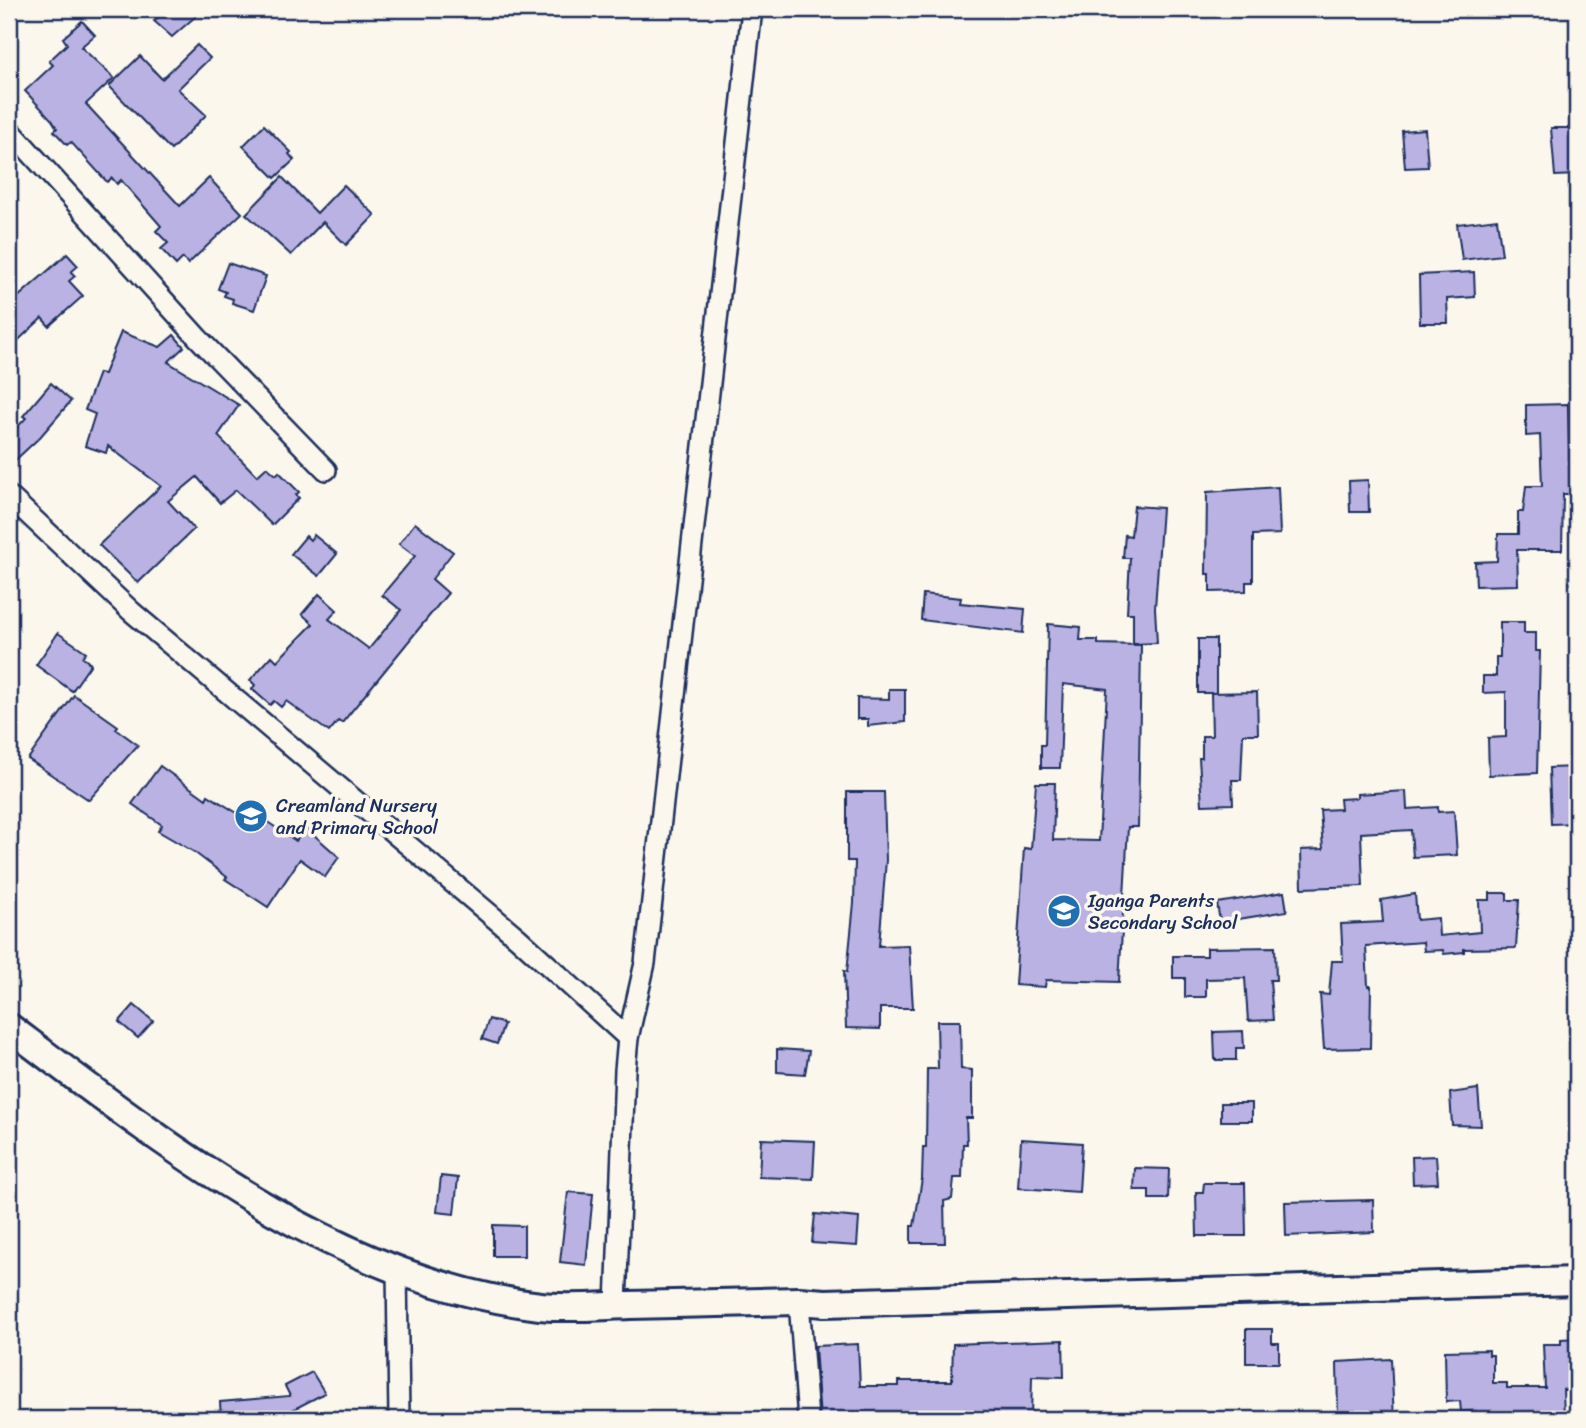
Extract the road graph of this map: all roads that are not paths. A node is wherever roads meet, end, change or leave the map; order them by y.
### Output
1 (752, 9) edge
2 (9, 129) edge
3 (326, 470) dead end
4 (9, 496) edge
5 (9, 1027) edge
6 (628, 1038) junction
7 (397, 1269) junction
8 (1577, 1280) edge
9 (799, 1301) junction
10 (616, 1305) junction
11 (399, 1419) edge
12 (808, 1419) edge

1 - 6 street
2 - 3 street
4 - 6 street
5 - 7 main road
6 - 10 street
7 - 10 main road
7 - 11 street
8 - 9 main road
9 - 10 main road
9 - 12 street

